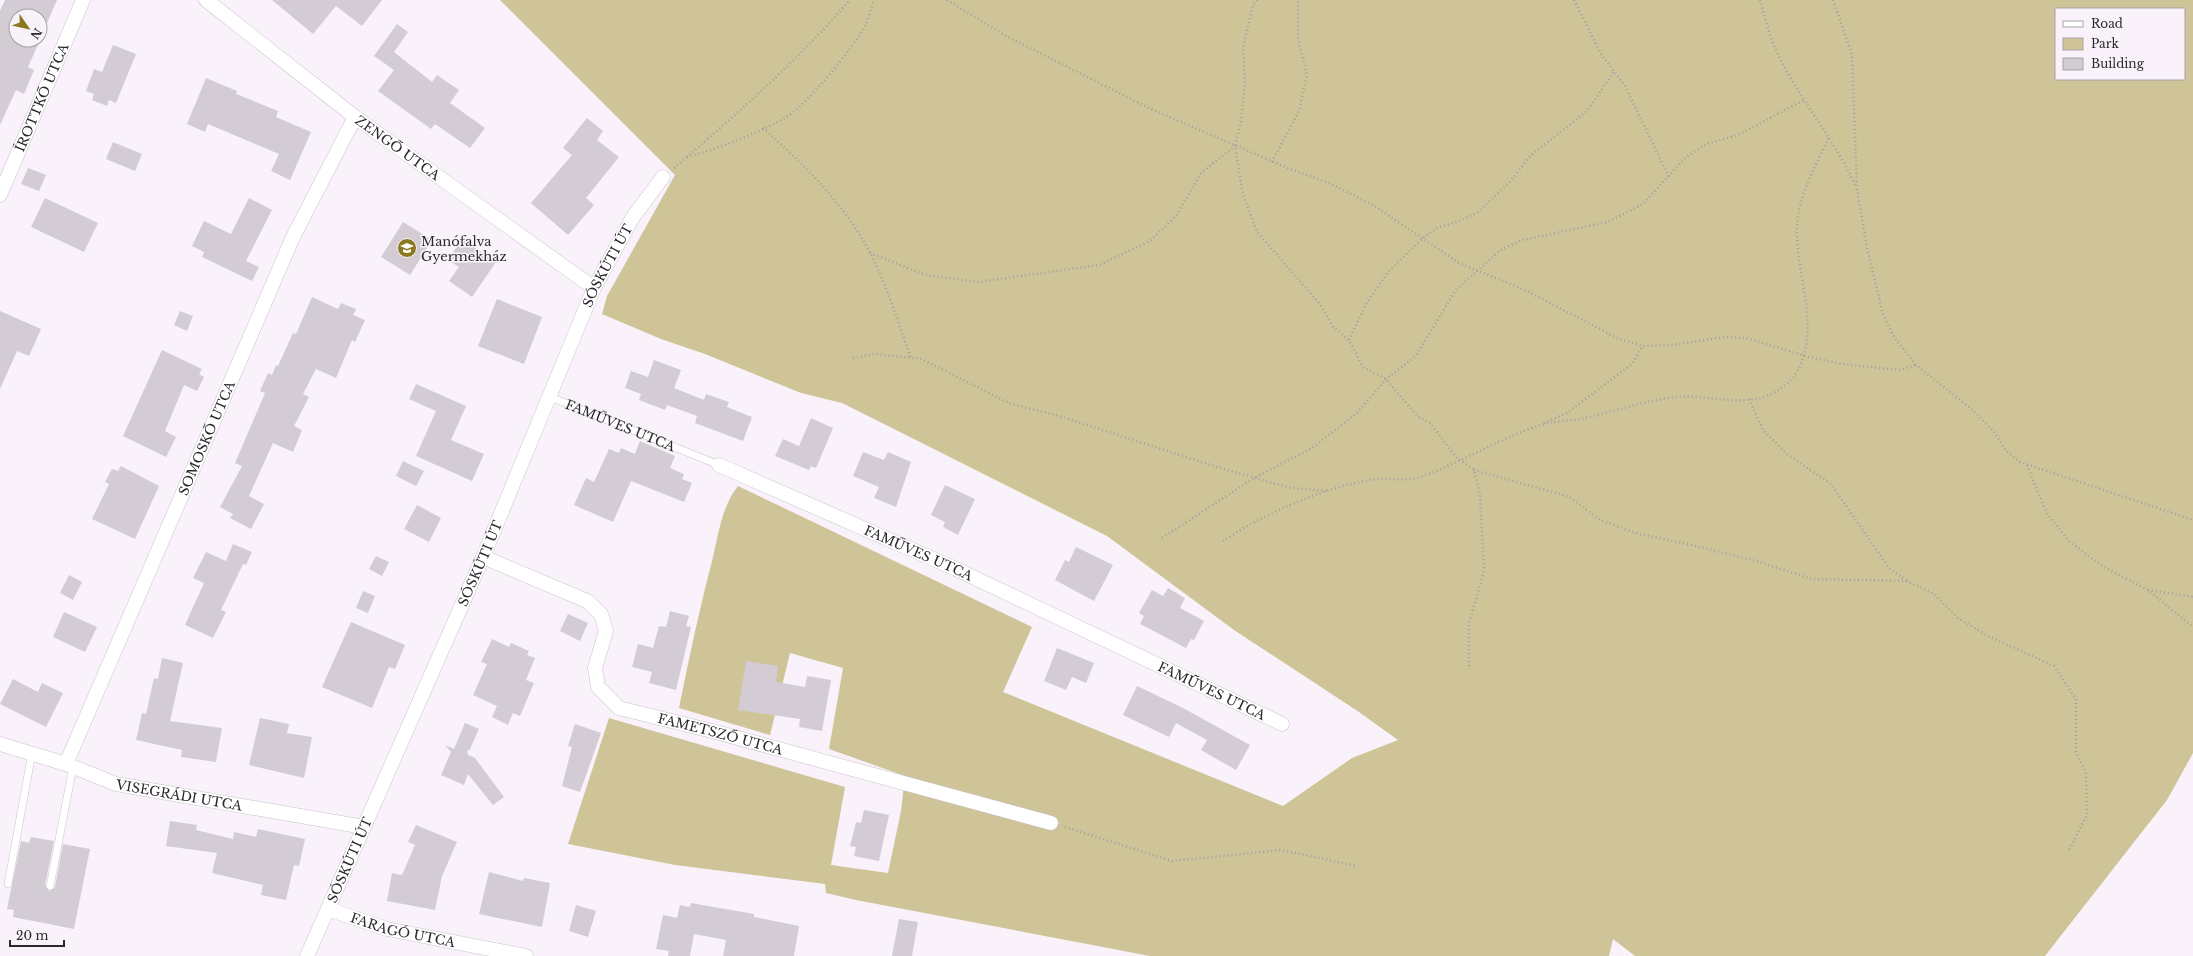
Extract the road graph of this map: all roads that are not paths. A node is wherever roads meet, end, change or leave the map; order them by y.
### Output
1 (83, 0) edge
2 (206, 0) edge
3 (355, 117) junction
4 (663, 177) road end
5 (0, 195) edge
6 (594, 288) junction
7 (548, 396) junction
8 (719, 465) joint
9 (483, 557) junction
10 (1282, 724) dead end
11 (0, 744) edge
12 (32, 753) junction
13 (70, 765) junction
14 (1051, 823) road end
15 (364, 827) junction
16 (8, 884) dead end
17 (50, 886) dead end
18 (328, 909) junction
19 (307, 956) edge
20 (526, 956) edge

1 - 5 street, ÍROTTKŐ UTCA
2 - 3 street, ZENGŐ UTCA
3 - 6 street, ZENGŐ UTCA
3 - 13 street, SOMOSKŐ UTCA
4 - 6 street, SÓSKÚTI ÚT
6 - 7 street, SÓSKÚTI ÚT
7 - 8 lane, FAMŰVES UTCA
7 - 9 street, SÓSKÚTI ÚT
8 - 10 street, FAMŰVES UTCA
9 - 14 street, FAMETSZŐ UTCA
9 - 15 street, SÓSKÚTI ÚT
11 - 12 street, VISEGRÁDI UTCA
12 - 13 street, VISEGRÁDI UTCA
12 - 16 lane
13 - 15 street, VISEGRÁDI UTCA
13 - 17 lane
15 - 18 street, SÓSKÚTI ÚT
18 - 19 street, SÓSKÚTI ÚT
18 - 20 street, FARAGÓ UTCA

